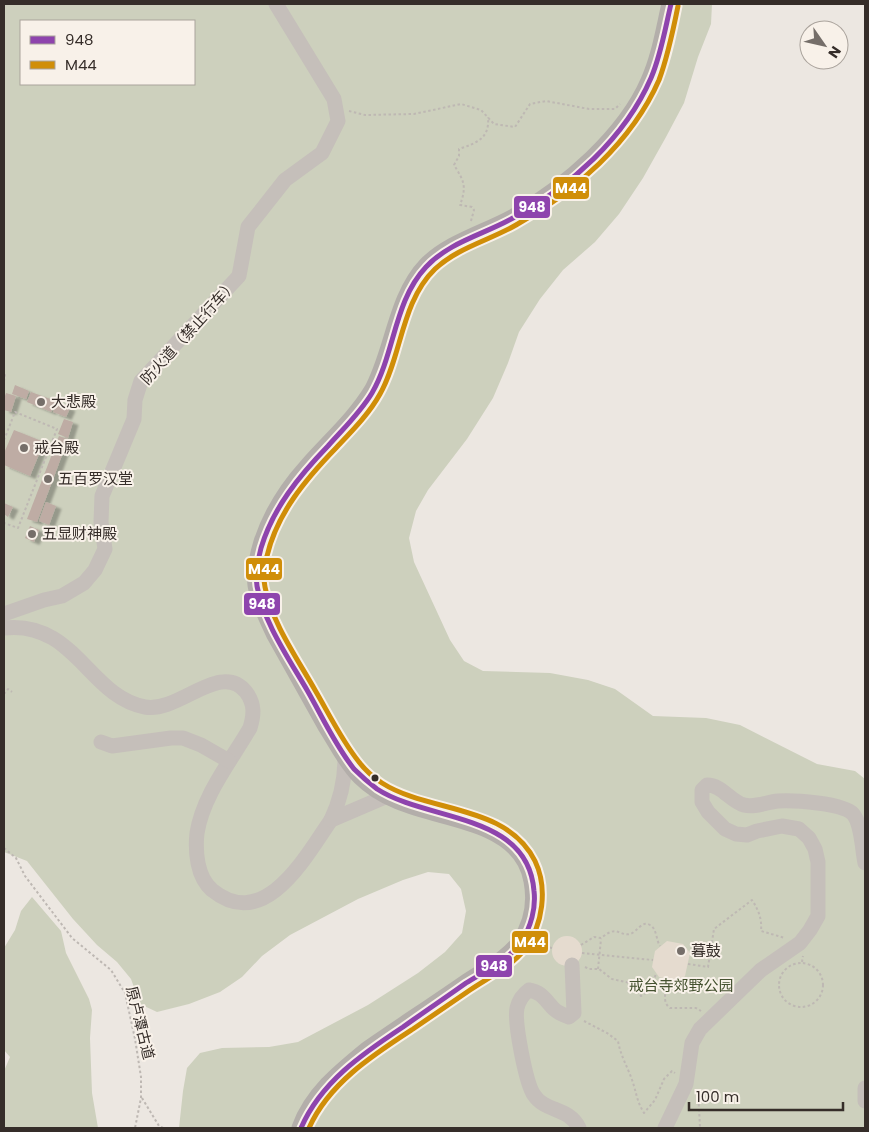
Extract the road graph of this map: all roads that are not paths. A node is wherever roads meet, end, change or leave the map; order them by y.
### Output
1 (276, 4) edge
2 (671, 4) edge
3 (4, 614) edge
4 (4, 628) edge
5 (101, 742) dead end
6 (345, 758) junction
7 (230, 761) junction
8 (387, 796) junction
9 (331, 820) junction
10 (865, 863) edge
11 (579, 966) road end
12 (865, 1088) edge
13 (865, 1101) edge
14 (301, 1128) edge
15 (579, 1128) edge
16 (665, 1128) edge

1 - 3 street, 防火道（禁止行车）
2 - 6 main road
4 - 7 street
5 - 7 street
6 - 8 main road
6 - 9 street
7 - 9 street
8 - 9 street
8 - 14 main road
10 - 16 street
11 - 15 street
12 - 13 street

